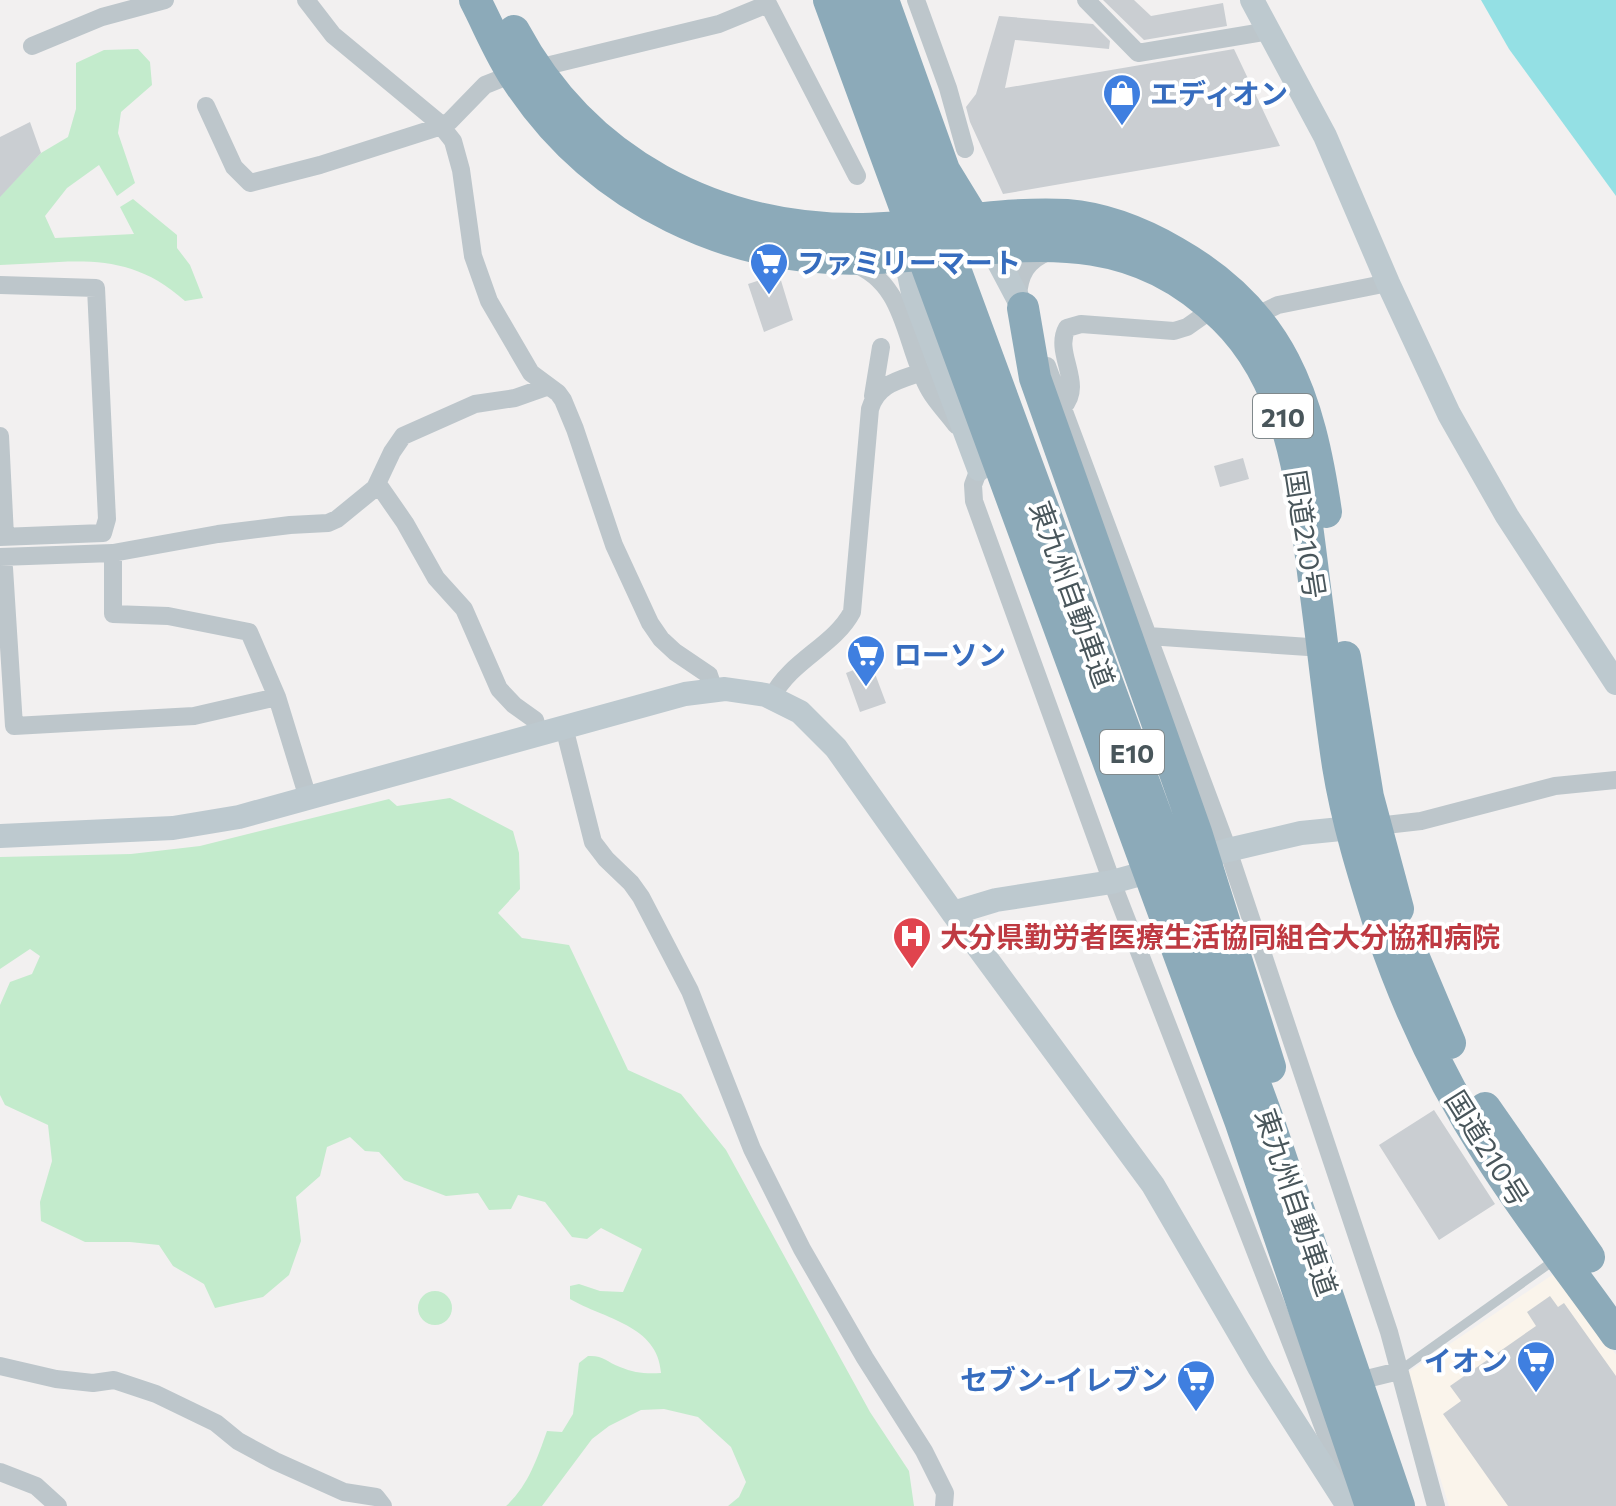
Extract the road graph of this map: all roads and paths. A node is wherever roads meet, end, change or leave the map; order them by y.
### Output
1 (165, 0) edge
2 (306, 0) edge
3 (475, 0) edge
4 (498, 0) edge
5 (829, 0) edge
6 (845, 0) edge
7 (856, 0) edge
8 (883, 0) edge
9 (916, 0) edge
10 (1086, 0) edge
11 (1252, 0) edge
12 (767, 2) edge
13 (1269, 31) junction
14 (32, 46) dead end
15 (524, 70) junction
16 (206, 106) dead end
17 (442, 126) junction
18 (904, 148) junction
19 (954, 159) junction
20 (857, 176) dead end
21 (964, 220) junction
22 (839, 244) junction
23 (915, 245) junction
24 (1074, 245) junction
25 (992, 248) junction
26 (1388, 283) junction
27 (0, 285) edge
28 (1020, 302) junction
29 (1214, 308) junction
30 (1255, 316) junction
31 (881, 347) dead end
32 (922, 372) junction
33 (549, 386) junction
34 (873, 396) junction
35 (1063, 407) junction
36 (0, 436) edge
37 (965, 437) junction
38 (979, 469) junction
39 (378, 484) junction
40 (2, 536) edge
41 (113, 553) junction
42 (0, 560) edge
43 (1148, 636) junction
44 (1323, 648) junction
45 (1616, 683) edge
46 (714, 690) junction
47 (277, 697) junction
48 (772, 697) junction
49 (564, 727) junction
50 (539, 734) junction
51 (1616, 780) edge
52 (308, 798) junction
53 (1363, 828) junction
54 (6, 832) edge
55 (1228, 850) junction
56 (1112, 882) junction
57 (953, 913) junction
58 (1569, 1249) junction
59 (1616, 1296) edge
60 (1616, 1334) edge
61 (0, 1366) edge
62 (1259, 1367) junction
63 (1399, 1371) junction
64 (1310, 1392) junction
65 (1356, 1458) junction
66 (0, 1472) edge
67 (1355, 1504) edge
68 (58, 1506) edge
69 (383, 1506) edge
70 (944, 1506) edge
71 (1401, 1506) edge
72 (1436, 1506) edge

1 - 14 street
2 - 17 street
3 - 15 highway, 国道210号 / 210
4 - 15 highway, 国道210号 / 210
5 - 65 highway, 東九州自動車道 / E10
6 - 18 highway
7 - 71 highway, 東九州自動車道 / E10
8 - 19 highway
9 - 19 street
10 - 13 street
11 - 13 street
12 - 15 street
12 - 20 street
13 - 26 street
15 - 17 street
15 - 22 highway, 国道210号 / 210
16 - 17 street
17 - 33 street
18 - 22 highway
18 - 23 highway
19 - 21 highway
21 - 23 highway
21 - 25 street
21 - 30 highway, 国道210号 / 210
22 - 23 highway, 国道210号 / 210
22 - 32 street
23 - 25 highway, 国道210号 / 210
23 - 37 street
24 - 25 highway, 国道210号 / 210
24 - 28 street
24 - 29 highway, 国道210号 / 210
25 - 28 street
26 - 30 street
26 - 45 street
27 - 40 street
28 - 35 street
28 - 71 highway
29 - 35 street
29 - 44 highway, 国道210号 / 210
30 - 53 highway, 国道210号 / 210
31 - 34 street
32 - 34 street
32 - 37 street
33 - 39 street
33 - 46 street
34 - 48 street
35 - 43 street
36 - 40 street
37 - 38 street
38 - 56 street
38 - 65 highway
39 - 41 street
39 - 50 street
41 - 42 street
41 - 47 street
42 - 47 street
43 - 44 street
43 - 55 street
44 - 53 highway, 国道210号 / 210
46 - 48 street
46 - 49 street
47 - 52 street
48 - 57 street
49 - 50 street
49 - 70 street
50 - 52 street
51 - 53 street
52 - 54 street
53 - 55 street
53 - 58 highway, 国道210号 / 210
55 - 56 street
55 - 63 street
56 - 57 street
56 - 64 street
57 - 62 street
58 - 59 highway, 国道210号 / 210
58 - 60 highway, 国道210号 / 210
58 - 63 lane
61 - 69 street
62 - 64 street
62 - 67 street
63 - 64 street
63 - 72 street
64 - 67 street
65 - 67 highway, 東九州自動車道 / E10
66 - 68 street

